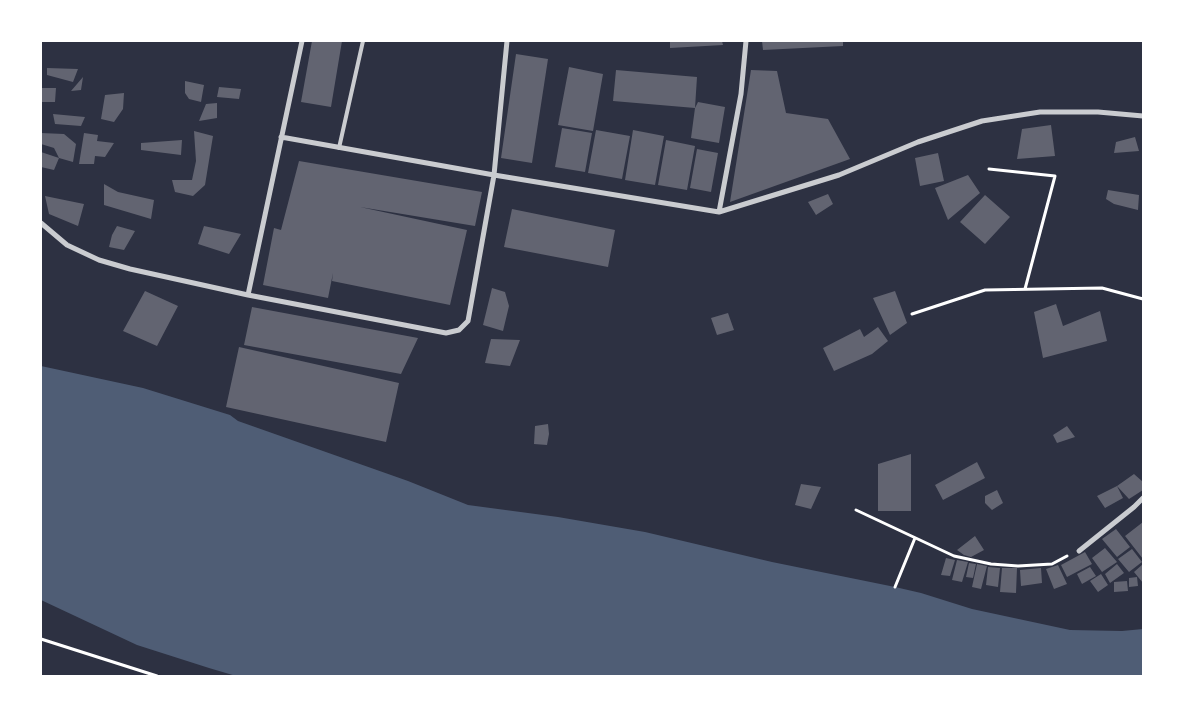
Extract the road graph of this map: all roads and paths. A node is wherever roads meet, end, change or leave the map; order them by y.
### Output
1 (302, 41) edge
2 (363, 41) edge
3 (507, 41) edge
4 (746, 41) edge
5 (1143, 116) edge
6 (282, 137) junction
7 (339, 148) junction
8 (989, 170) dead end
9 (494, 176) junction
10 (718, 212) junction
11 (41, 223) edge
12 (1025, 289) junction
13 (248, 295) junction
14 (1143, 300) edge
15 (912, 314) dead end
16 (1143, 498) edge
17 (856, 510) dead end
18 (915, 538) junction
19 (1079, 550) joint
20 (895, 587) dead end
21 (41, 639) edge
22 (157, 676) edge

1 - 6 street
2 - 7 lane
3 - 9 street
4 - 10 street
5 - 10 street
6 - 7 street
6 - 13 street
7 - 9 street
8 - 12 path
9 - 10 street
9 - 13 street
11 - 13 street
12 - 14 path
12 - 15 path
16 - 19 street
17 - 18 path
18 - 19 path
18 - 20 path
21 - 22 path

